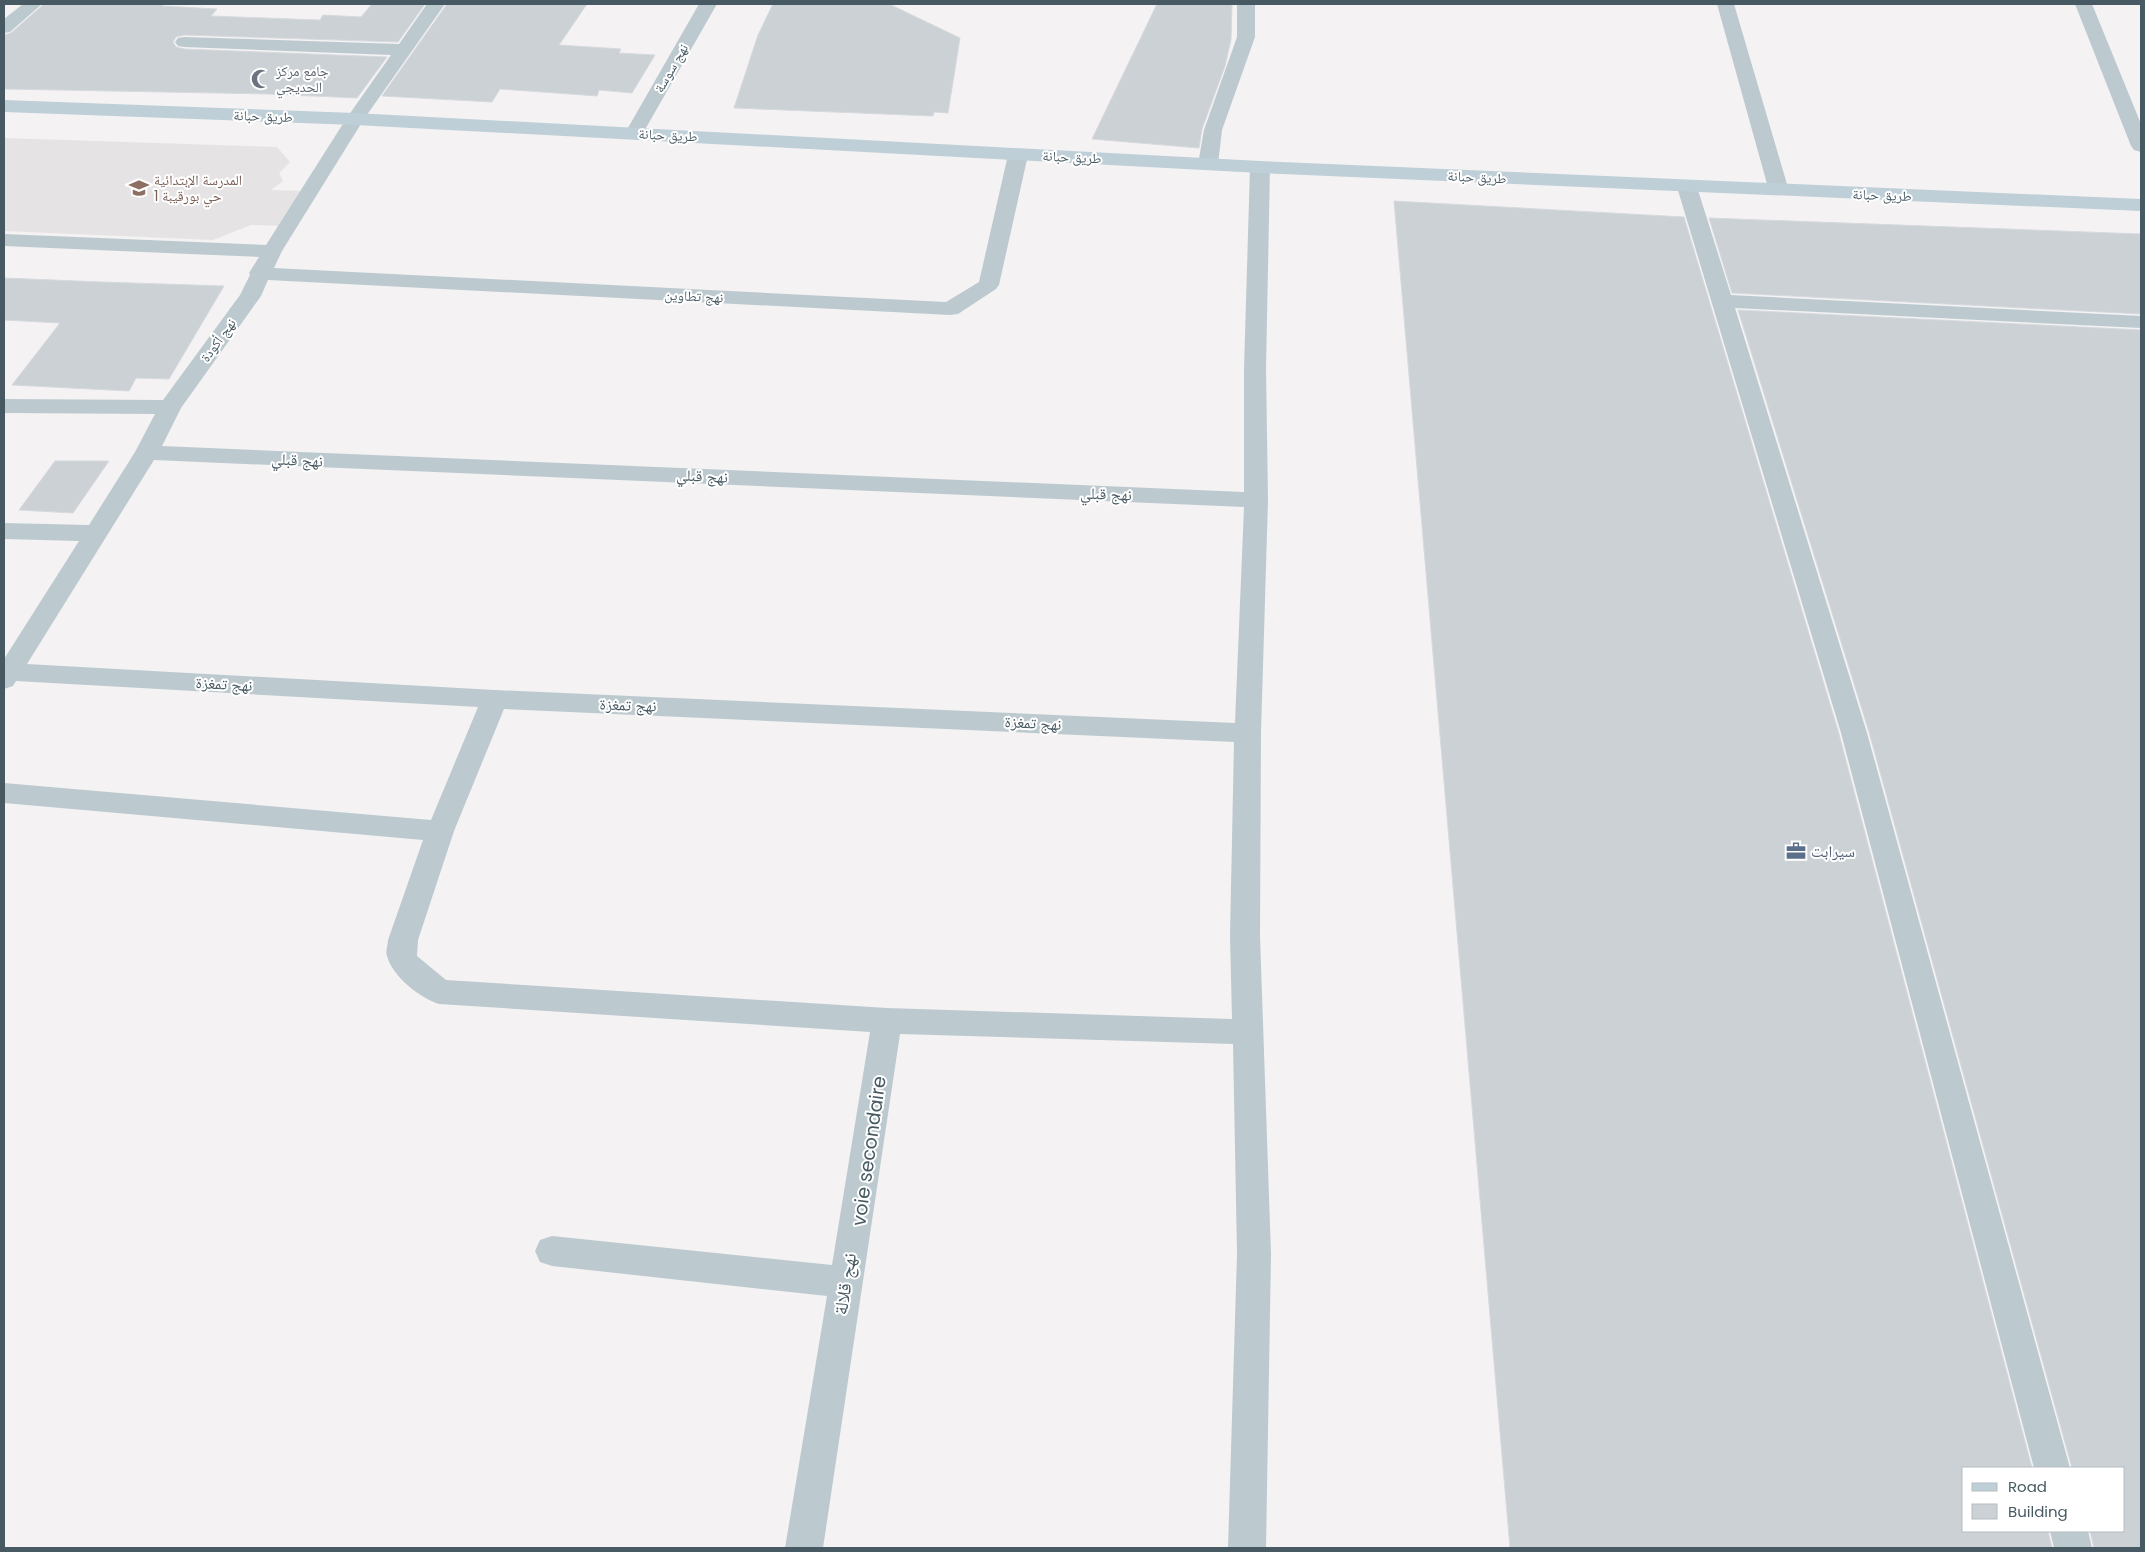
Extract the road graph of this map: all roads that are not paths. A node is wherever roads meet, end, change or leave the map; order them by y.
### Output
1 (33, 4) edge
2 (436, 4) edge
3 (708, 4) edge
4 (1246, 4) edge
5 (1725, 4) edge
6 (2082, 4) edge
7 (4, 28) edge
8 (184, 42) dead end
9 (404, 50) junction
10 (4, 106) edge
11 (355, 120) junction
12 (634, 133) junction
13 (2141, 146) edge
14 (1018, 155) junction
15 (1208, 164) junction
16 (1260, 167) junction
17 (1687, 186) junction
18 (1780, 191) junction
19 (2141, 205) edge
20 (4, 240) edge
21 (272, 251) junction
22 (259, 273) junction
23 (1722, 301) junction
24 (2141, 322) edge
25 (4, 406) edge
26 (170, 407) junction
27 (147, 452) junction
28 (1256, 500) junction
29 (4, 531) edge
30 (94, 533) junction
31 (6, 676) edge
32 (495, 699) junction
33 (1248, 733) junction
34 (4, 793) edge
35 (440, 831) junction
36 (887, 1020) junction
37 (1248, 1032) junction
38 (552, 1251) dead end
39 (846, 1282) junction
40 (2052, 1467) edge
41 (2069, 1532) edge
42 (804, 1548) edge
43 (814, 1548) edge
44 (1247, 1548) edge
45 (2073, 1548) edge

1 - 7 street
2 - 9 street, نهج أكودة
3 - 12 street, نهج سوسة
4 - 15 street
5 - 18 street
6 - 13 street
8 - 9 street
9 - 11 street, نهج أكودة
10 - 11 street, طريق حبانة
11 - 12 street, طريق حبانة
11 - 21 street, نهج أكودة
12 - 14 street, طريق حبانة
14 - 15 street, طريق حبانة
14 - 22 street, نهج تطاوين
15 - 16 street, طريق حبانة
16 - 17 street, طريق حبانة
16 - 28 street
17 - 18 street, طريق حبانة
17 - 23 street
18 - 19 street, طريق حبانة
20 - 21 street
21 - 22 street, نهج أكودة
22 - 26 street, نهج أكودة
23 - 24 street
23 - 40 street
25 - 26 street
26 - 27 street, نهج أكودة
27 - 28 street, نهج قبلي
27 - 30 street, نهج أكودة
28 - 33 street
29 - 30 street
30 - 31 street, نهج أكودة
31 - 32 street, نهج تمغزة
32 - 33 street, نهج تمغزة
32 - 35 street
33 - 37 street
34 - 35 street
35 - 36 street
36 - 37 street
36 - 39 street, نهج قلالة
36 - 43 street, voie secondaire
37 - 44 street
38 - 39 street
39 - 42 street, نهج قلالة
41 - 45 street

